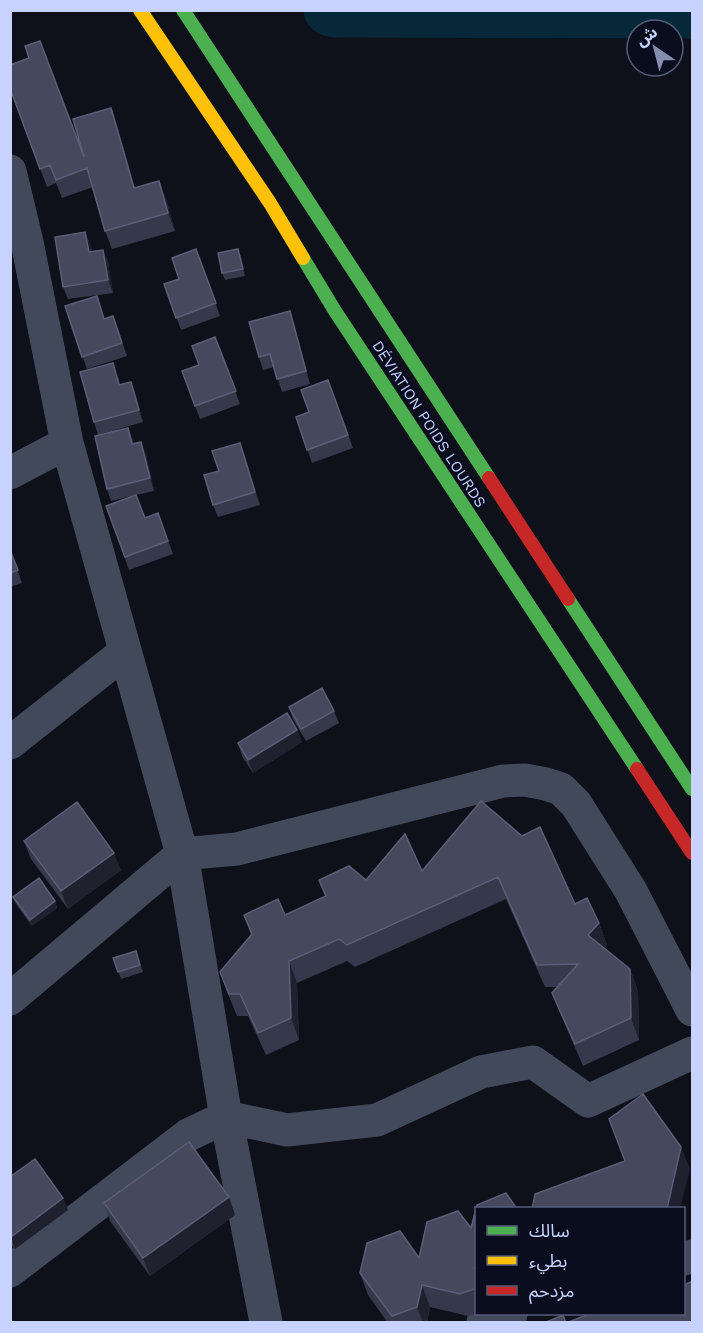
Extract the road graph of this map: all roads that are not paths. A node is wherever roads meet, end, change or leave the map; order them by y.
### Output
1 (140, 10) edge
2 (183, 10) edge
3 (10, 171) edge
4 (19, 246) edge
5 (67, 443) junction
6 (10, 473) edge
7 (125, 652) junction
8 (10, 743) edge
9 (693, 789) edge
10 (693, 853) edge
11 (182, 854) junction
12 (10, 999) edge
13 (693, 1010) edge
14 (693, 1053) edge
15 (226, 1117) junction
16 (10, 1271) edge
17 (508, 1315) edge
18 (266, 1323) edge
19 (483, 1323) edge

1 - 10 main road, DÉVIATION POIDS LOURDS
2 - 9 main road, DÉVIATION POIDS LOURDS
3 - 4 street
4 - 5 street
5 - 6 street
5 - 7 street
7 - 8 street
7 - 11 street
11 - 12 street
11 - 13 street
11 - 15 street
14 - 15 street
15 - 16 street
15 - 18 street
17 - 19 street

